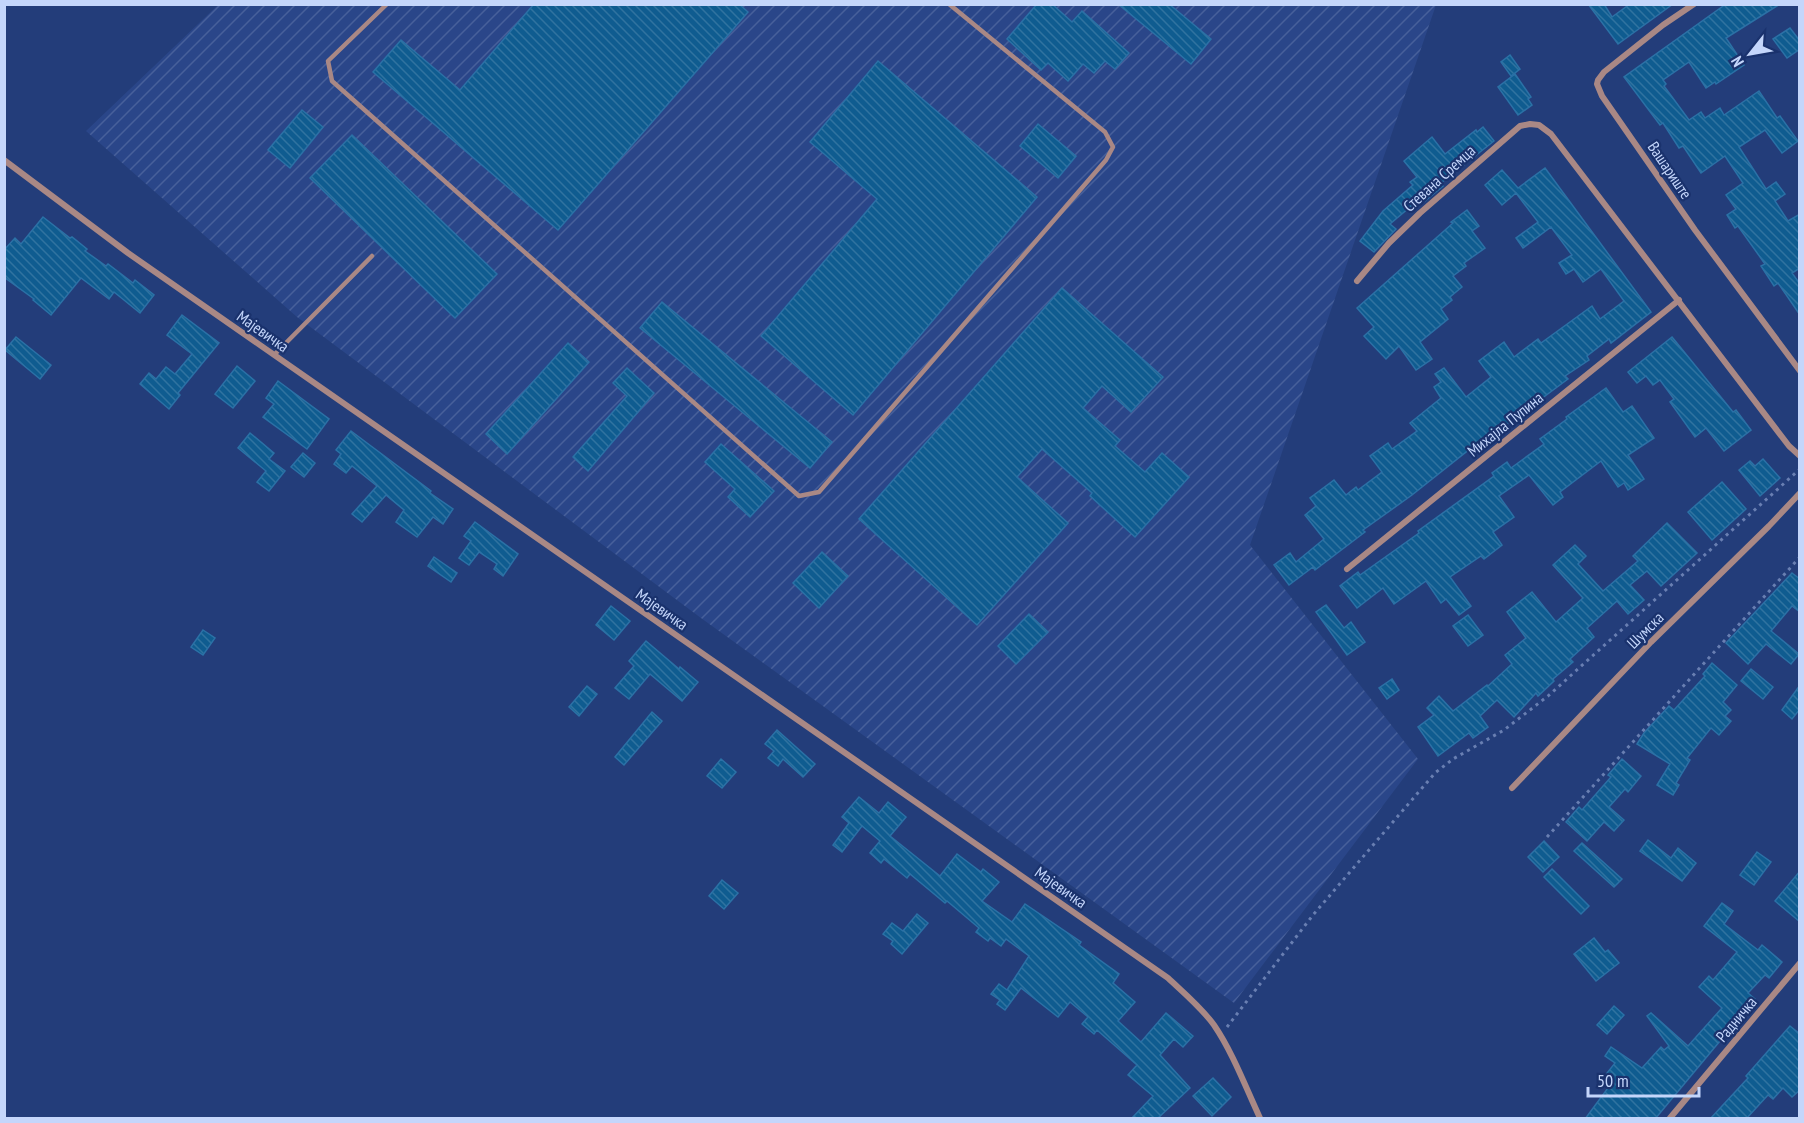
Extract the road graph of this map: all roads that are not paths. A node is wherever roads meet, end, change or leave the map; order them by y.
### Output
1 (387, 4) edge
2 (949, 4) edge
3 (1694, 4) edge
4 (4, 160) edge
5 (372, 256) dead end
6 (1357, 280) dead end
7 (1679, 300) junction
8 (274, 355) junction
9 (1800, 370) edge
10 (1800, 456) edge
11 (1800, 493) edge
12 (1347, 568) dead end
13 (1512, 788) dead end
14 (1800, 963) edge
15 (1260, 1119) edge
16 (1670, 1119) edge

1 - 2 lane
3 - 9 street, Вашариште
4 - 8 street, Мајевичка
5 - 8 lane
6 - 7 street, Стевана Сремца
7 - 10 street
7 - 12 street, Михајла Пупина
8 - 15 street, Мајевичка
11 - 13 street, Шумска
14 - 16 street, Радничка

